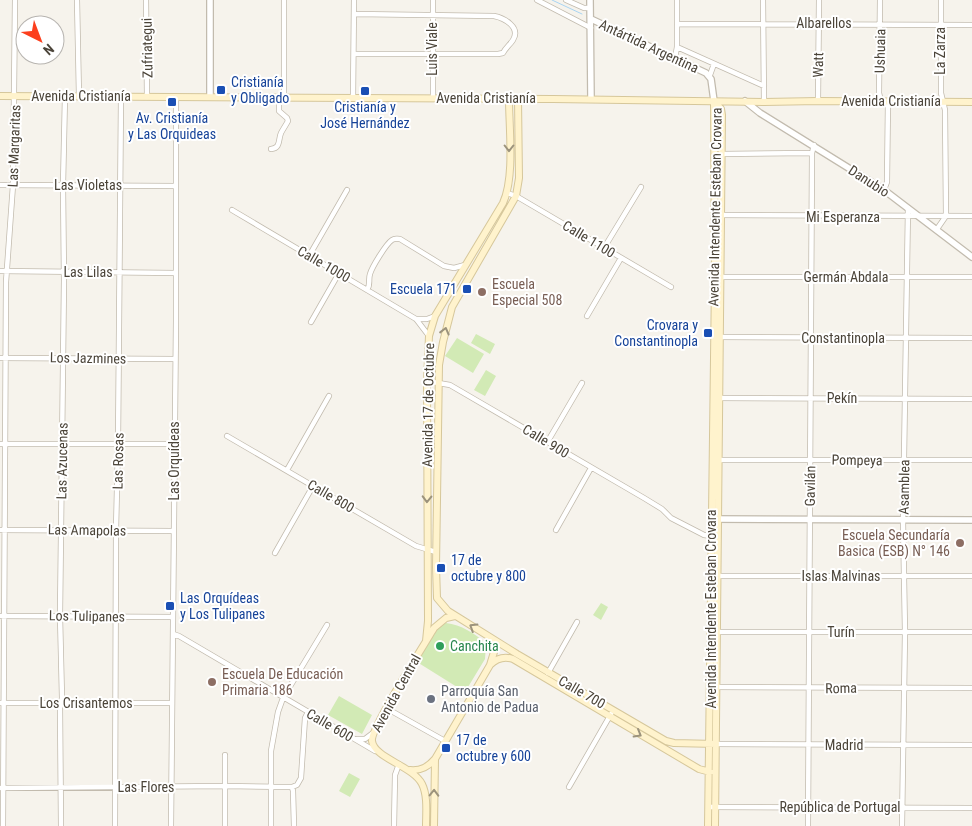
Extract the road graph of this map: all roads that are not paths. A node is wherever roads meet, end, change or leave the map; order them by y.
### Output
1 (15, 0) edge
2 (77, 0) edge
3 (146, 0) edge
4 (210, 0) edge
5 (284, 0) edge
6 (354, 0) edge
7 (433, 0) edge
8 (537, 0) edge
9 (566, 0) edge
10 (590, 0) edge
11 (677, 0) edge
12 (763, 0) edge
13 (819, 0) edge
14 (880, 0) edge
15 (941, 0) edge
16 (590, 8) junction
17 (355, 14) junction
18 (432, 14) junction
19 (591, 20) junction
20 (763, 23) junction
21 (819, 23) junction
22 (880, 23) junction
23 (677, 24) junction
24 (940, 24) junction
25 (972, 24) edge
26 (591, 28) junction
27 (677, 47) junction
28 (354, 54) junction
29 (432, 54) junction
30 (675, 58) junction
31 (714, 64) junction
32 (710, 75) junction
33 (764, 86) junction
34 (0, 96) edge
35 (16, 96) junction
36 (65, 96) junction
37 (79, 96) junction
38 (121, 96) junction
39 (147, 97) junction
40 (176, 97) junction
41 (210, 97) junction
42 (281, 98) junction
43 (353, 98) junction
44 (433, 98) junction
45 (509, 99) junction
46 (518, 99) junction
47 (591, 99) junction
48 (714, 101) junction
49 (745, 101) junction
50 (818, 101) junction
51 (884, 101) junction
52 (762, 102) junction
53 (943, 102) junction
54 (972, 102) edge
55 (760, 113) junction
56 (814, 146) junction
57 (271, 148) dead end
58 (721, 154) junction
59 (812, 154) junction
60 (0, 185) edge
61 (13, 185) junction
62 (63, 185) junction
63 (120, 185) junction
64 (176, 186) junction
65 (641, 187) dead end
66 (347, 190) dead end
67 (884, 190) junction
68 (507, 193) junction
69 (516, 196) junction
70 (908, 208) junction
71 (232, 210) dead end
72 (718, 216) junction
73 (920, 216) junction
74 (946, 216) junction
75 (972, 216) edge
76 (812, 217) junction
77 (907, 217) junction
78 (937, 229) junction
79 (604, 248) junction
80 (309, 256) junction
81 (972, 257) edge
82 (621, 258) junction
83 (466, 265) junction
84 (0, 271) edge
85 (7, 271) junction
86 (64, 272) junction
87 (119, 272) junction
88 (176, 273) junction
89 (339, 273) junction
90 (718, 277) junction
91 (907, 277) junction
92 (972, 277) edge
93 (812, 278) junction
94 (671, 287) dead end
95 (367, 290) junction
96 (443, 303) junction
97 (452, 307) junction
98 (435, 316) junction
99 (587, 316) dead end
100 (416, 319) junction
101 (311, 322) dead end
102 (429, 336) junction
103 (716, 337) junction
104 (811, 338) junction
105 (972, 338) edge
106 (906, 339) junction
107 (3, 358) edge
108 (63, 358) junction
109 (119, 358) junction
110 (175, 359) junction
111 (427, 381) junction
112 (439, 382) junction
113 (582, 383) dead end
114 (329, 396) dead end
115 (716, 398) junction
116 (810, 398) junction
117 (906, 398) junction
118 (972, 399) edge
119 (226, 436) dead end
120 (548, 441) junction
121 (62, 443) junction
122 (3, 444) edge
123 (174, 444) junction
124 (118, 445) junction
125 (715, 460) junction
126 (810, 460) junction
127 (972, 460) edge
128 (904, 461) junction
129 (591, 468) junction
130 (287, 470) junction
131 (313, 486) junction
132 (715, 519) junction
133 (810, 520) junction
134 (972, 520) edge
135 (903, 521) junction
136 (61, 529) junction
137 (3, 530) edge
138 (116, 530) junction
139 (556, 530) dead end
140 (174, 531) junction
141 (711, 536) junction
142 (426, 550) junction
143 (436, 552) junction
144 (275, 553) dead end
145 (714, 576) junction
146 (810, 576) junction
147 (905, 576) junction
148 (972, 576) edge
149 (2, 616) edge
150 (60, 616) junction
151 (455, 616) junction
152 (116, 617) junction
153 (173, 617) junction
154 (577, 622) dead end
155 (327, 624) dead end
156 (714, 632) junction
157 (905, 632) junction
158 (972, 632) edge
159 (809, 633) junction
160 (173, 634) junction
161 (491, 639) junction
162 (426, 641) junction
163 (490, 665) junction
164 (546, 676) junction
165 (714, 688) junction
166 (904, 688) junction
167 (972, 688) edge
168 (808, 689) junction
169 (283, 698) junction
170 (61, 702) junction
171 (116, 702) junction
172 (2, 703) edge
173 (172, 703) junction
174 (386, 708) junction
175 (613, 711) junction
176 (308, 712) junction
177 (609, 718) junction
178 (373, 733) junction
179 (356, 739) junction
180 (445, 741) junction
181 (713, 744) junction
182 (904, 745) junction
183 (972, 745) edge
184 (808, 746) junction
185 (381, 754) junction
186 (225, 755) dead end
187 (435, 759) junction
188 (399, 764) junction
189 (410, 770) junction
190 (708, 772) junction
191 (716, 772) junction
192 (226, 786) junction
193 (271, 786) junction
194 (116, 787) junction
195 (170, 787) junction
196 (292, 787) junction
197 (569, 787) dead end
198 (2, 788) edge
199 (61, 788) junction
200 (712, 806) junction
201 (808, 807) junction
202 (903, 807) junction
203 (972, 808) edge
204 (3, 826) edge
205 (61, 826) edge
206 (115, 826) edge
207 (171, 826) edge
208 (225, 826) edge
209 (272, 826) edge
210 (294, 826) edge
211 (394, 826) edge
212 (426, 826) edge
213 (434, 826) edge
214 (708, 826) edge
215 (715, 826) edge
216 (808, 826) edge
217 (902, 826) edge

1 - 35 street, Las Margaritas
2 - 37 street
3 - 39 street, Zufriategui
4 - 41 street
5 - 42 street
6 - 17 street
7 - 18 street, Luis Viale
8 - 26 street, Antártida Argentina
9 - 16 street, Antártida Argentina
10 - 16 street
11 - 23 street
12 - 20 street
13 - 21 street, Watt
14 - 22 street, Ushuaia
15 - 24 street, La Zarza
16 - 19 street
17 - 18 street
17 - 28 street
18 - 29 street, Luis Viale
18 - 29 street
19 - 26 street
19 - 30 street, Antártida Argentina
20 - 21 street, Albarellos
20 - 23 street, Albarellos
20 - 33 street
21 - 22 street, Albarellos
21 - 50 street, Watt
22 - 24 street, Albarellos
22 - 51 street, Ushuaia
23 - 27 street
24 - 25 street, Albarellos
24 - 53 street, La Zarza
26 - 47 street
27 - 30 street
27 - 31 street
28 - 29 street
28 - 43 street
29 - 44 street, Luis Viale
30 - 32 street, Antártida Argentina
31 - 32 street
31 - 33 street
32 - 48 street, Antártida Argentina
33 - 52 street
34 - 35 main road, Avenida Cristianía
35 - 36 main road, Avenida Cristianía
35 - 61 street, Las Margaritas
36 - 37 main road, Avenida Cristianía
36 - 62 street, Las Azucenas
37 - 38 main road, Avenida Cristianía
38 - 39 main road, Avenida Cristianía
38 - 63 street, Las Rosas
39 - 40 main road, Avenida Cristianía
40 - 41 main road, Avenida Cristianía
40 - 64 street, Las Orquídeas
41 - 42 main road, Avenida Cristianía
42 - 43 main road, Avenida Cristianía
42 - 57 street
43 - 44 main road, Avenida Cristianía
44 - 45 main road, Avenida Cristianía
45 - 46 main road, Avenida Cristianía
45 -> 68 main road, Avenida 17 de Octubre
46 - 47 main road, Avenida Cristianía
46 - 69 main road, Avenida 17 de Octubre
47 - 48 main road, Avenida Cristianía
48 - 49 main road, Avenida Cristianía
48 - 58 main road, Avenida Intendente Esteban Crovara
48 - 72 main road, Avenida Intendente Esteban Crovara
49 - 52 main road, Avenida Cristianía
49 - 55 street, Danubio
50 - 51 main road, Avenida Cristianía
50 - 52 main road, Avenida Cristianía
51 - 53 main road, Avenida Cristianía
51 - 67 street
52 - 55 street
53 - 54 main road, Avenida Cristianía
53 - 74 street
55 - 56 street, Danubio
56 - 59 street, Gavilán
56 - 67 street, Danubio
58 - 59 street
58 - 72 main road, Avenida Intendente Esteban Crovara
59 - 76 street, Gavilán
60 - 61 street, Las Violetas
61 - 62 street, Las Violetas
61 - 85 street, Las Margaritas
62 - 63 street, Las Violetas
62 - 86 street, Las Azucenas
63 - 64 street, Las Violetas
63 - 87 street, Las Rosas
64 - 88 street, Las Orquídeas
65 - 79 street
66 - 80 street
67 - 70 street, Danubio
68 - 69 street, Calle 1100
68 - 83 main road, Avenida 17 de Octubre
69 - 79 street, Calle 1100
69 - 97 main road, Avenida 17 de Octubre
70 - 73 street, Danubio
70 - 77 street, Asamblea
71 - 80 street, Calle 1000
72 - 76 street, Mi Esperanza
72 - 90 main road, Avenida Intendente Esteban Crovara
73 - 74 street, Mi Esperanza
73 - 77 street, Mi Esperanza
73 - 78 street, Danubio
74 - 75 street, Mi Esperanza
74 - 78 street
76 - 77 street, Mi Esperanza
76 - 93 street, Gavilán
77 - 91 street, Asamblea
78 - 81 street, Danubio
79 - 82 street, Calle 1100
80 - 89 street, Calle 1000
82 - 94 street, Calle 1100
82 - 99 street
83 - 95 street
83 - 96 main road, Avenida 17 de Octubre
84 - 85 street, Las Lilas
85 - 86 street, Las Lilas
85 - 107 street, Las Margaritas
86 - 87 street, Las Lilas
86 - 108 street, Las Azucenas
87 - 88 street, Las Lilas
87 - 109 street, Las Rosas
88 - 110 street, Las Orquídeas
89 - 95 street, Calle 1000
89 - 101 street
90 - 93 street, Germán Abdala
90 - 103 main road, Avenida Intendente Esteban Crovara
91 - 92 street, Germán Abdala
91 - 93 street, Germán Abdala
91 - 106 street, Asamblea
93 - 104 street, Gavilán
95 - 100 street, Calle 1000
96 - 97 street
96 - 98 main road, Avenida 17 de Octubre
112 -> 97 main road, Avenida 17 de Octubre
98 - 100 street
98 - 102 main road, Avenida 17 de Octubre
100 - 102 street, Calle 1000
102 - 111 main road, Avenida 17 de Octubre
103 - 104 street, Constantinopla
103 - 115 main road, Avenida Intendente Esteban Crovara
104 - 106 street, Constantinopla
104 - 116 street, Gavilán
105 - 106 street, Constantinopla
106 - 117 street, Asamblea
107 - 108 street, Los Jazmines
107 - 122 street, Las Margaritas
108 - 109 street, Los Jazmines
108 - 121 street, Las Azucenas
109 - 110 street, Los Jazmines
109 - 124 street, Las Rosas
110 - 123 street, Las Orquídeas
111 - 112 street, Calle 900
111 -> 142 main road, Avenida 17 de Octubre
112 - 120 street, Calle 900
112 - 143 main road, Avenida 17 de Octubre
113 - 120 street
114 - 130 street
115 - 116 street, Pekín
115 - 125 main road, Avenida Intendente Esteban Crovara
116 - 117 street, Pekín
116 - 126 street, Gavilán
117 - 118 street, Pekín
117 - 128 street, Asamblea
119 - 130 street, Calle 800
120 - 129 street, Calle 900
121 - 122 street
121 - 124 street
121 - 136 street, Las Azucenas
122 - 137 street, Las Margaritas
123 - 124 street
123 - 140 street, Las Orquídeas
124 - 138 street, Las Rosas
125 - 126 street, Pompeya
125 - 132 main road, Avenida Intendente Esteban Crovara
126 - 128 street, Pompeya
126 - 133 street, Gavilán
127 - 128 street, Pompeya
128 - 135 street, Asamblea
129 - 139 street
129 - 141 street, Calle 900
130 - 131 street, Calle 800
131 - 142 street, Calle 800
131 - 144 street
132 - 133 street
132 - 141 main road, Avenida Intendente Esteban Crovara
132 - 145 main road, Avenida Intendente Esteban Crovara
133 - 135 street
133 - 146 street, Gavilán
134 - 135 street
135 - 147 street, Asamblea
136 - 137 street, Las Amapolas
136 - 138 street, Las Amapolas
136 - 150 street, Las Azucenas
137 - 149 street, Las Margaritas
138 - 140 street, Las Amapolas
138 - 152 street, Las Rosas
140 - 153 street, Las Orquídeas
141 - 145 main road, Avenida Intendente Esteban Crovara
142 - 143 street, Calle 800
142 - 162 main road, Avenida 17 de Octubre
143 - 151 main road, Avenida 17 de Octubre
145 - 146 street, Islas Malvinas
145 - 156 main road, Avenida Intendente Esteban Crovara
146 - 147 street, Islas Malvinas
146 - 159 street, Gavilán
147 - 148 street, Islas Malvinas
147 - 157 street, Asamblea
149 - 150 street, Los Tulipanes
149 - 172 street, Las Margaritas
150 - 152 street, Los Tulipanes
150 - 170 street, Las Azucenas
161 -> 151 main road, Calle 700
151 - 162 main road, Avenida Central
152 - 153 street, Los Tulipanes
152 - 171 street, Las Rosas
153 - 160 street, Las Orquídeas
154 - 164 street
155 - 169 street
156 - 159 street, Turín
156 - 165 main road, Avenida Intendente Esteban Crovara
157 - 158 street, Turín
157 - 159 street, Turín
157 - 166 street, Asamblea
159 - 168 street, Gavilán
160 - 169 street, Calle 600
160 - 173 street, Las Orquídeas
161 - 163 main road
161 - 164 main road, Calle 700
162 - 174 main road, Avenida Central
163 - 164 main road, Calle 700
163 - 180 main road
164 - 175 main road, Calle 700
164 - 177 main road, Calle 700
165 - 168 street, Roma
165 - 181 main road, Avenida Intendente Esteban Crovara
166 - 167 street, Roma
166 - 168 street, Roma
166 - 182 street, Asamblea
168 - 184 street, Gavilán
169 - 176 street, Calle 600
169 - 193 street
170 - 171 street, Los Crisantemos
170 - 172 street, Los Crisantemos
170 - 199 street, Las Azucenas
171 - 173 street, Los Crisantemos
171 - 194 street, Las Rosas
172 - 198 street, Las Margaritas
173 - 195 street, Las Orquídeas
174 - 178 main road, Avenida Central
174 - 180 street
175 - 177 street
175 - 181 main road, Calle 700
176 - 179 street, Calle 600
176 - 196 street
177 -> 190 main road, Calle 700
177 - 197 street
178 - 179 street
178 - 185 main road, Avenida Central
179 - 185 street, Calle 600
180 - 187 main road
181 - 184 street, Madrid
181 - 190 main road, Avenida Intendente Esteban Crovara
181 - 191 main road, Avenida Intendente Esteban Crovara
182 - 183 street, Madrid
182 - 184 street, Madrid
182 - 202 street, Asamblea
184 - 201 street, Gavilán
185 - 188 main road, Calle 600
186 - 192 street
187 - 189 main road
213 -> 187 main road
188 - 189 main road, Calle 600
188 - 211 street
189 - 212 main road
190 - 191 main road, Calle 700
190 - 200 main road, Avenida Intendente Esteban Crovara
191 - 200 main road, Avenida Intendente Esteban Crovara
192 - 193 street, Las Flores
192 - 195 street, Las Flores
192 - 208 street
193 - 196 street, Las Flores
193 - 209 street
194 - 195 street, Las Flores
194 - 199 street, Las Flores
194 - 206 street, Las Rosas
195 - 207 street, Las Orquídeas
196 - 210 street
198 - 199 street, Las Flores
198 - 204 street, Las Margaritas
199 - 205 street, Las Azucenas
200 - 201 street, República de Portugal
200 - 214 main road, Avenida Intendente Esteban Crovara
200 - 215 main road, Avenida Intendente Esteban Crovara
201 - 202 street, República de Portugal
201 - 216 street, Gavilán
202 - 203 street, República de Portugal
202 - 217 street, Asamblea

